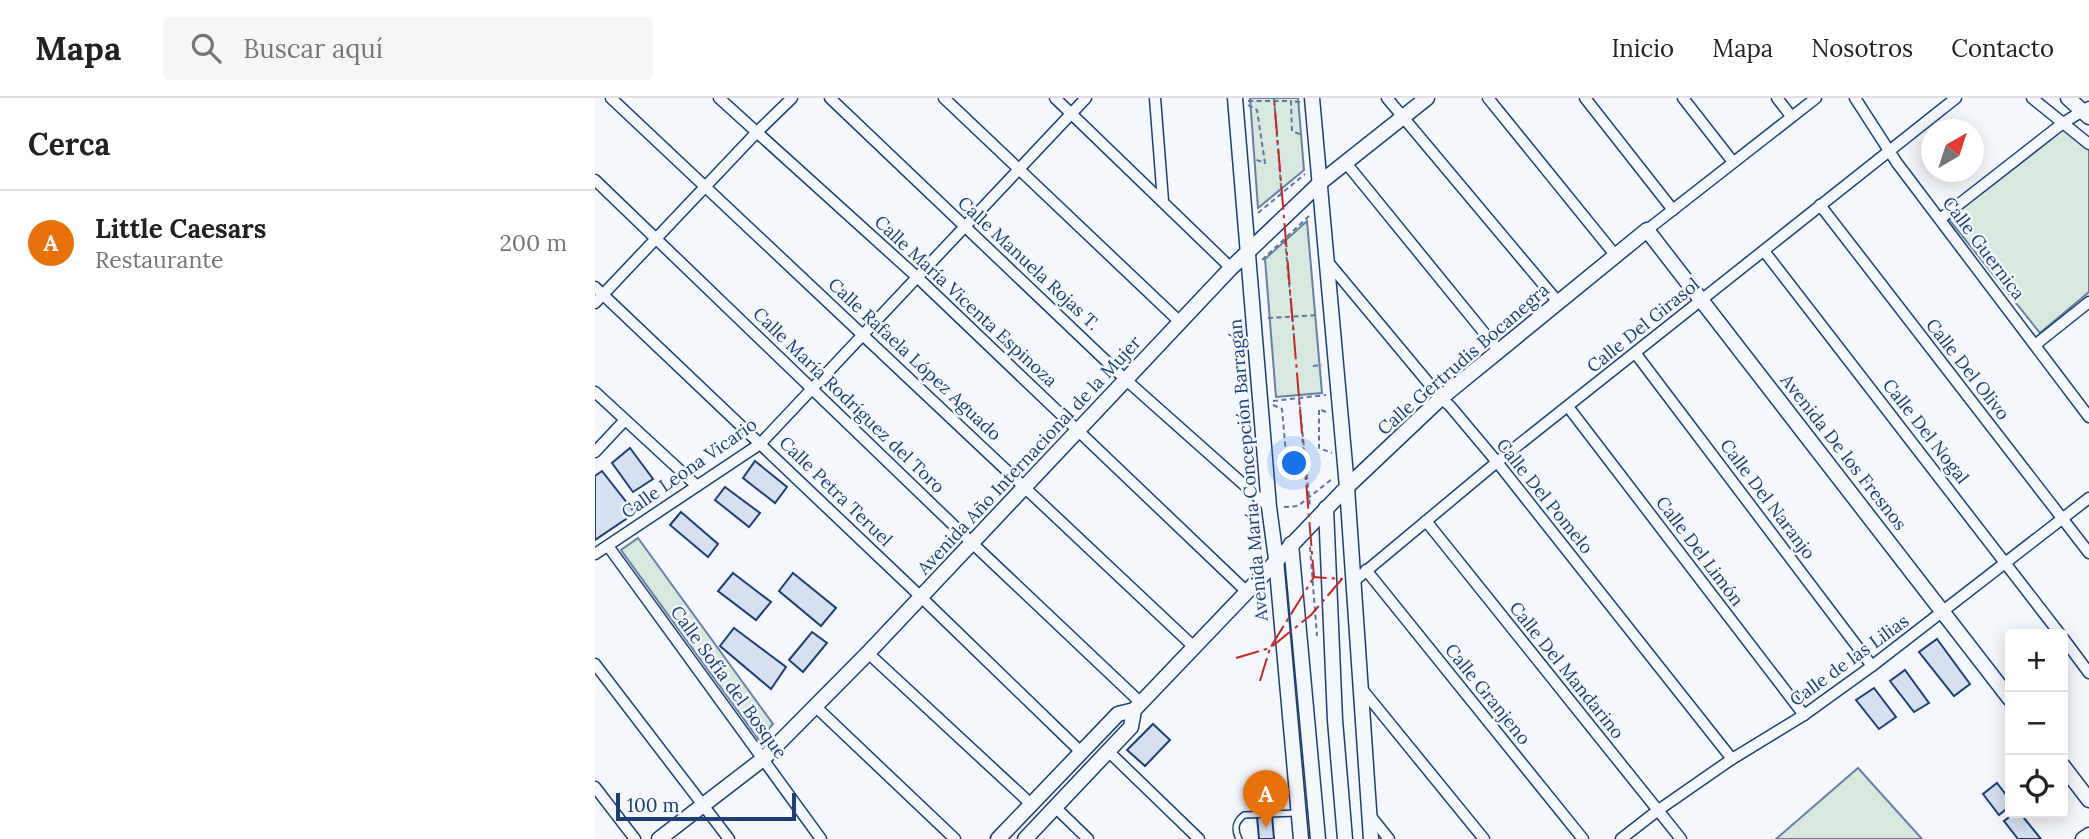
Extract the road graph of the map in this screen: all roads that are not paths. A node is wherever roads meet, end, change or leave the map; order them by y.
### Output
1 (611, 98) edge
2 (719, 98) edge
3 (792, 98) edge
4 (830, 98) edge
5 (944, 98) edge
6 (1055, 98) edge
7 (1086, 98) edge
8 (1155, 98) edge
9 (1312, 98) edge
10 (1387, 98) edge
11 (1427, 98) edge
12 (1488, 98) edge
13 (1585, 98) edge
14 (1683, 98) edge
15 (1777, 98) edge
16 (1816, 98) edge
17 (1855, 98) edge
18 (1957, 98) edge
19 (2032, 98) edge
20 (2068, 98) edge
21 (1243, 99) edge
22 (2087, 112) edge
23 (1072, 113) junction
24 (1791, 116) junction
25 (1403, 117) junction
26 (2063, 123) junction
27 (757, 132) junction
28 (2089, 144) edge
29 (1889, 152) junction
30 (1733, 162) junction
31 (1346, 163) junction
32 (1020, 170) junction
33 (595, 180) edge
34 (1321, 182) junction
35 (706, 186) junction
36 (1163, 201) junction
37 (1821, 205) junction
38 (1673, 209) junction
39 (1940, 219) junction
40 (965, 227) junction
41 (1647, 230) junction
42 (656, 238) junction
43 (1764, 251) junction
44 (1248, 253) junction
45 (1616, 256) junction
46 (1325, 258) junction
47 (1231, 268) junction
48 (917, 277) junction
49 (598, 295) edge
50 (1702, 299) junction
51 (1558, 302) junction
52 (2089, 302) edge
53 (1181, 323) junction
54 (863, 334) junction
55 (2035, 345) junction
56 (1499, 351) junction
57 (1636, 354) junction
58 (1125, 379) junction
59 (812, 388) junction
60 (595, 392) edge
61 (1441, 398) junction
62 (1569, 408) junction
63 (2087, 412) edge
64 (625, 420) junction
65 (1079, 431) junction
66 (760, 444) junction
67 (595, 452) edge
68 (1497, 463) junction
69 (697, 486) junction
70 (1025, 487) junction
71 (1347, 487) junction
72 (2089, 498) edge
73 (1276, 507) junction
74 (1326, 508) junction
75 (2062, 520) junction
76 (1426, 521) junction
77 (972, 543) junction
78 (1291, 544) junction
79 (608, 546) junction
80 (2089, 553) edge
81 (595, 554) edge
82 (1276, 559) junction
83 (2006, 563) junction
84 (1366, 570) junction
85 (1353, 582) junction
86 (1245, 591) junction
87 (921, 597) junction
88 (1943, 613) junction
89 (2056, 629) edge
90 (2068, 645) edge
91 (1193, 646) junction
92 (868, 653) junction
93 (595, 664) edge
94 (1873, 666) junction
95 (2089, 673) edge
96 (1359, 685) junction
97 (2005, 693) edge
98 (1137, 706) junction
99 (816, 707) junction
100 (1804, 715) junction
101 (1108, 751) junction
102 (1081, 752) junction
103 (1732, 759) junction
104 (763, 760) junction
105 (2068, 773) edge
106 (595, 787) edge
107 (2089, 800) edge
108 (704, 804) junction
109 (1031, 804) junction
110 (1055, 807) junction
111 (1657, 811) junction
112 (1299, 813) junction
113 (1369, 814) junction
114 (2089, 835) edge
115 (635, 839) edge
116 (659, 839) edge
117 (729, 839) edge
118 (821, 839) edge
119 (955, 839) edge
120 (998, 839) edge
121 (1025, 839) edge
122 (1088, 839) edge
123 (1199, 839) edge
124 (1239, 839) edge
125 (1301, 839) edge
126 (1318, 839) edge
127 (1345, 839) edge
128 (1371, 839) edge
129 (1389, 839) edge
130 (1484, 839) edge
131 (1583, 839) edge
132 (1621, 839) edge
133 (1681, 839) edge
134 (2083, 839) edge

1 - 35 street, Calle Rafaela López Aguado
2 - 27 street, Calle María Vicenta Espinoza
3 - 27 street
4 - 40 street, Calle Manuela Rojas T.
5 - 32 street
6 - 23 street
7 - 23 street, Calle Leona Vicario
8 - 36 street
9 - 34 street
10 - 25 street
11 - 25 street, Avenida Año Internacional de la Mujer
12 - 45 street
13 - 38 street
14 - 30 street
15 - 24 street
16 - 24 street, Calle Gertrudis Bocanegra
17 - 29 street, Calle Guernica
18 - 29 street, Calle Del Girasol
19 - 26 street
20 - 22 street
21 - 44 street, Avenida María Concepción Barragán
22 - 26 street
23 - 32 street, Calle Leona Vicario
23 - 36 street
24 - 30 street, Calle Gertrudis Bocanegra
25 - 31 street, Avenida Año Internacional de la Mujer
25 - 51 street
26 - 28 street
26 - 39 street
27 - 35 street
27 - 48 street, Calle María Vicenta Espinoza
29 - 37 street, Calle Del Girasol
29 - 39 street, Calle Guernica
30 - 38 street, Calle Gertrudis Bocanegra
31 - 34 street, Avenida Año Internacional de la Mujer
31 - 56 street
32 - 40 street, Calle Leona Vicario
32 - 53 street
33 - 42 street, Calle María Rodríguez del Toro
34 - 44 street, Avenida Año Internacional de la Mujer
34 - 46 street
35 - 42 street
35 - 54 street, Calle Rafaela López Aguado
36 - 47 street
37 - 43 street, Calle Del Girasol
37 - 75 street, Calle Del Olivo
38 - 41 street, Calle Gertrudis Bocanegra
39 - 55 street, Calle Guernica
40 - 48 street, Calle Leona Vicario
40 - 58 street, Calle Manuela Rojas T.
41 - 45 street, Calle Gertrudis Bocanegra
41 - 50 street, Avenida De los Fresnos
42 - 49 street
42 - 59 street, Calle María Rodríguez del Toro
43 - 50 street, Calle Del Girasol
43 - 83 street, Calle Del Nogal
44 - 47 street, Avenida Año Internacional de la Mujer
44 - 73 street, Avenida María Concepción Barragán
45 - 51 street, Calle Gertrudis Bocanegra
46 - 61 street, Calle Del Pomelo
46 - 71 street
47 - 53 street, Avenida Año Internacional de la Mujer
48 - 54 street, Calle Leona Vicario
48 - 65 street, Calle María Vicenta Espinoza
49 - 66 street, Calle Petra Teruel
50 - 57 street, Calle Del Girasol
50 - 88 street, Avenida De los Fresnos
51 - 56 street, Calle Gertrudis Bocanegra
52 - 55 street
53 - 58 street, Avenida Año Internacional de la Mujer
54 - 59 street, Calle Leona Vicario
54 - 70 street, Calle Rafaela López Aguado
55 - 63 street, Calle Guernica
56 - 61 street, Calle Gertrudis Bocanegra
57 - 62 street, Calle Del Girasol
57 - 94 street, Calle Del Naranjo
58 - 65 street, Avenida Año Internacional de la Mujer
58 - 73 street, Calle Manuela Rojas T.
59 - 66 street, Calle Leona Vicario
59 - 77 street, Calle María Rodríguez del Toro
60 - 64 street
61 - 68 street, Calle Del Pomelo
61 - 71 street, Calle Gertrudis Bocanegra
62 - 68 street, Calle Del Girasol
62 - 100 street, Calle Del Limón
64 - 67 street
64 - 69 street
65 - 70 street, Avenida Año Internacional de la Mujer
65 - 86 street, Calle María Vicenta Espinoza
66 - 69 street, Calle Leona Vicario
66 - 87 street, Calle Petra Teruel
68 - 76 street, Calle Del Girasol
68 - 103 street, Calle Del Pomelo
69 - 79 street, Calle Leona Vicario
70 - 77 street, Avenida Año Internacional de la Mujer
70 - 91 street, Calle Rafaela López Aguado
71 - 74 street, Calle Gertrudis Bocanegra
71 - 85 street
72 - 75 street, Calle de las Lilias
73 - 82 street, Avenida María Concepción Barragán
74 - 78 street, Calle Gertrudis Bocanegra
74 - 127 street
75 - 80 street, Calle Del Olivo
75 - 83 street, Calle de las Lilias
76 - 84 street, Calle Del Girasol
76 - 111 street, Calle Del Mandarino
77 - 87 street, Avenida Año Internacional de la Mujer
77 - 98 street, Calle María Rodríguez del Toro
78 - 82 street, Calle Gertrudis Bocanegra
78 - 126 street, Avenida María Concepción Barragán
79 - 81 street, Calle Leona Vicario
79 - 104 street, Calle Sofía del Bosque
82 - 86 street, Calle Gertrudis Bocanegra
82 - 112 street, Avenida María Concepción Barragán
83 - 88 street, Calle de las Lilias
83 - 89 street, Calle Del Nogal
84 - 85 street, Calle Del Girasol
84 - 131 street, Calle Granjeno
85 - 96 street
86 - 91 street, Calle Gertrudis Bocanegra
87 - 92 street, Avenida Año Internacional de la Mujer
87 - 102 street, Calle Petra Teruel
88 - 94 street, Calle de las Lilias
88 - 97 street, Avenida De los Fresnos
90 - 95 street, Calle Del Nogal
91 - 98 street, Calle Gertrudis Bocanegra
92 - 99 street, Avenida Año Internacional de la Mujer
92 - 109 street
93 - 108 street
94 - 100 street, Calle de las Lilias
96 - 113 street
96 - 130 street
98 - 101 street, Calle Gertrudis Bocanegra
98 - 102 street, Calle Gertrudis Bocanegra
99 - 104 street, Avenida Año Internacional de la Mujer
99 - 119 street
100 - 103 street, Calle de las Lilias
101 - 110 street, Calle Gertrudis Bocanegra
101 - 123 street
102 - 109 street, Calle Gertrudis Bocanegra
103 - 111 street, Calle de las Lilias
104 - 108 street, Avenida Año Internacional de la Mujer
104 - 118 street, Calle Sofía del Bosque
105 - 107 street
106 - 115 street
108 - 116 street, Avenida Año Internacional de la Mujer
108 - 117 street
109 - 120 street, Calle Gertrudis Bocanegra
110 - 121 street, Calle Gertrudis Bocanegra
110 - 122 street
111 - 132 street, Calle de las Lilias
111 - 133 street, Calle Del Mandarino
112 - 124 lane
112 - 125 street, Avenida María Concepción Barragán
113 - 128 street
113 - 129 street
114 - 134 street

